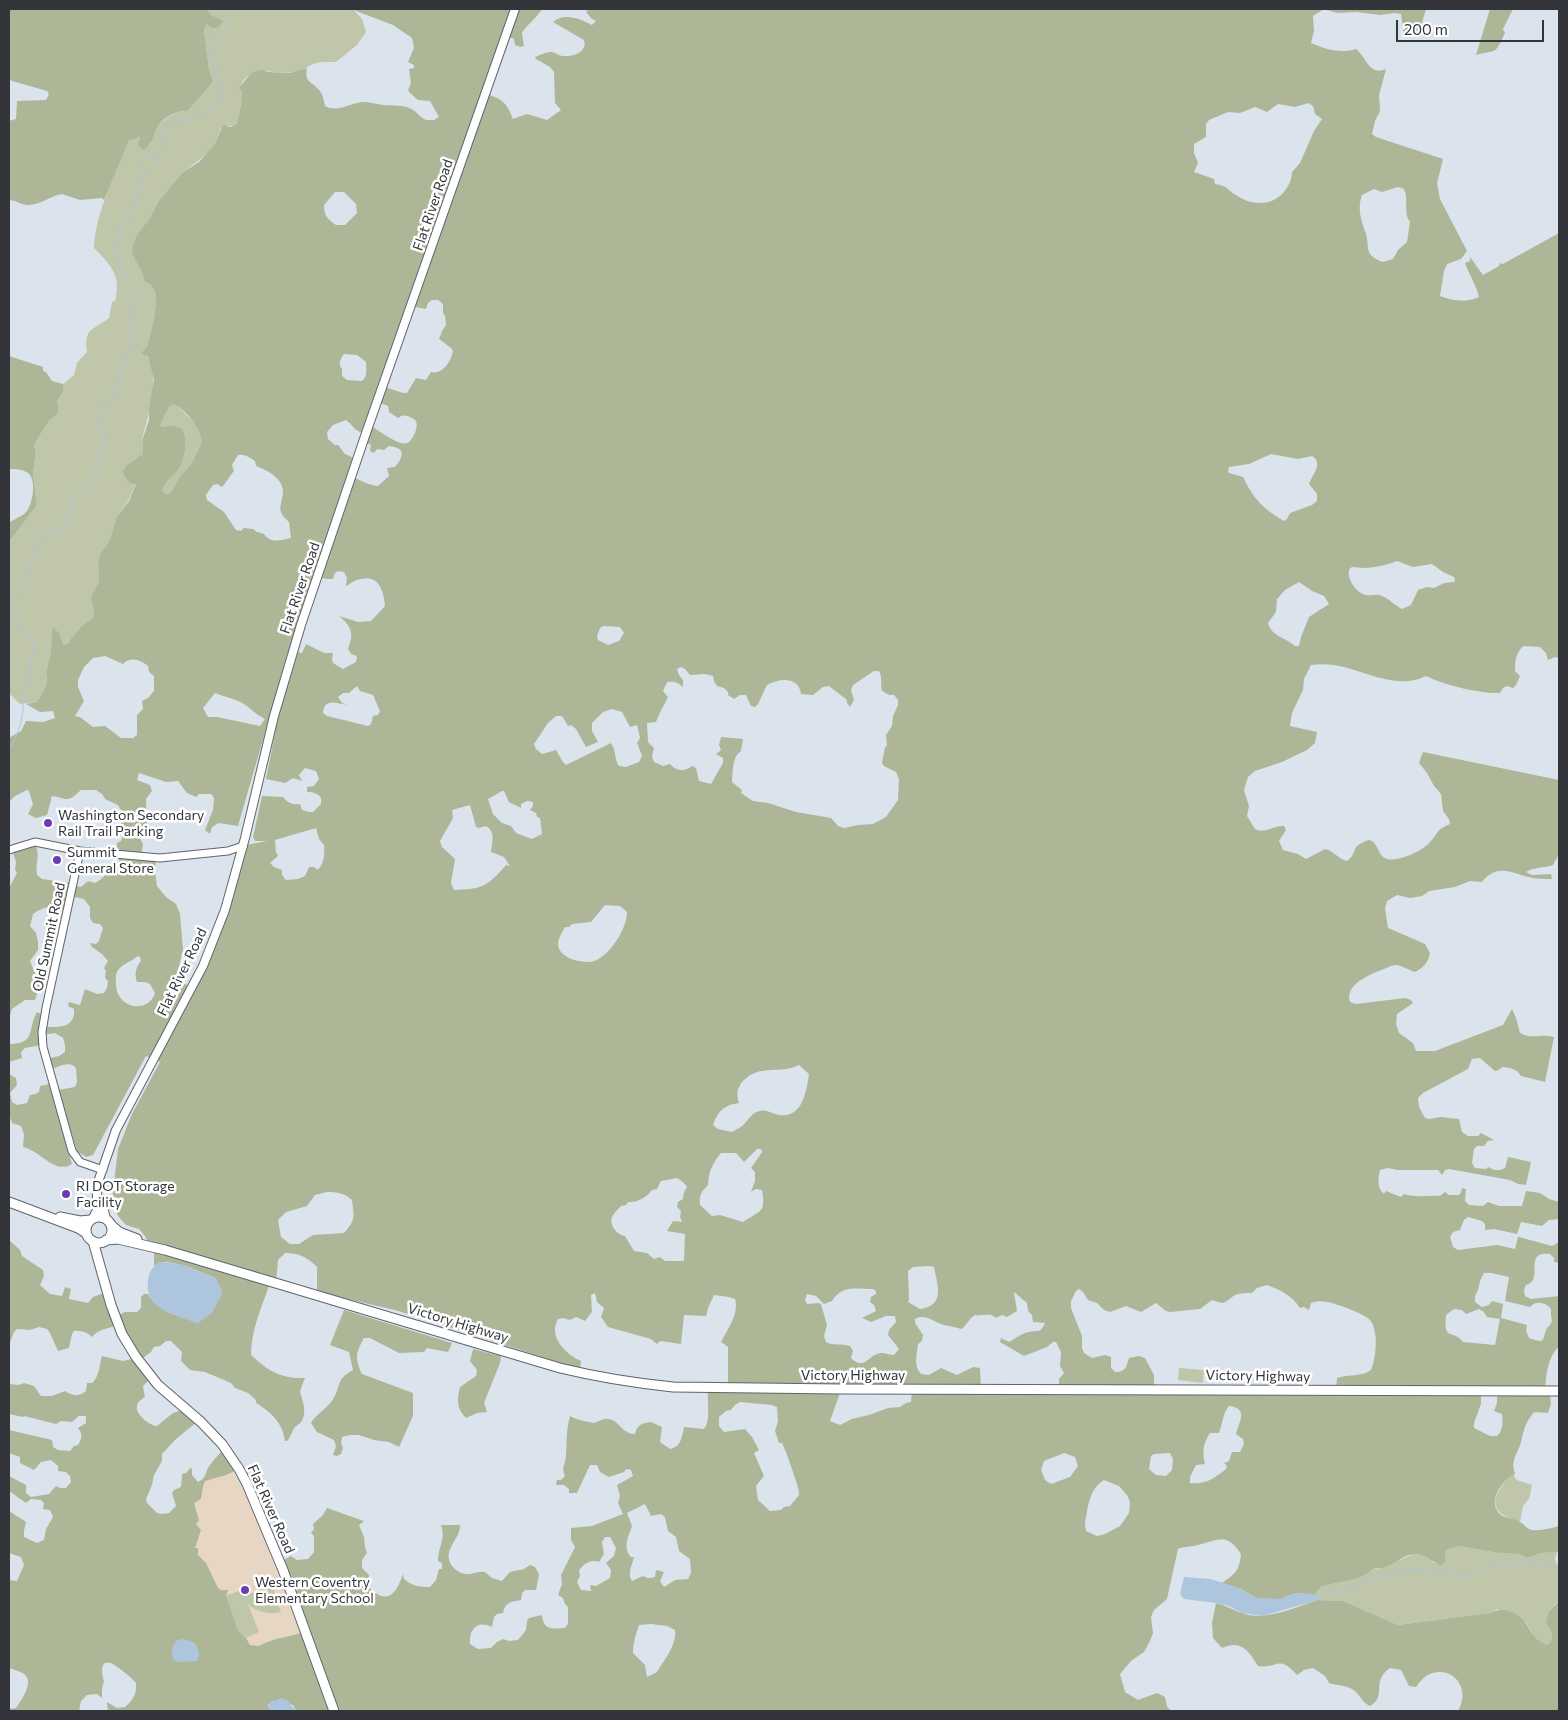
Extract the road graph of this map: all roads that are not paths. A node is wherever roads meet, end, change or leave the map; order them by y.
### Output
1 (516, 9) edge
2 (243, 846) junction
3 (9, 850) edge
4 (80, 851) junction
5 (102, 1170) junction
6 (9, 1202) edge
7 (33, 1211) junction
8 (92, 1219) junction
9 (108, 1222) junction
10 (86, 1233) junction
11 (92, 1241) junction
12 (105, 1241) junction
13 (165, 1250) junction
14 (107, 1295) junction
15 (1559, 1391) edge
16 (334, 1711) edge

1 - 2 main road, Flat River Road
2 - 4 street
2 - 5 main road, Flat River Road
3 - 4 street
4 - 5 street, Old Summit Road
5 - 8 main road, Flat River Road
5 - 9 main road, Flat River Road
6 - 7 main road
7 - 8 main road
7 - 10 main road
8 - 9 main road
8 - 10 main road
9 - 12 main road
9 - 13 main road, Victory Highway
10 - 11 main road
11 - 12 main road
11 - 14 main road, Flat River Road
12 - 13 main road, Victory Highway
12 - 14 main road, Flat River Road
13 - 15 main road, Victory Highway
14 - 16 main road, Flat River Road

